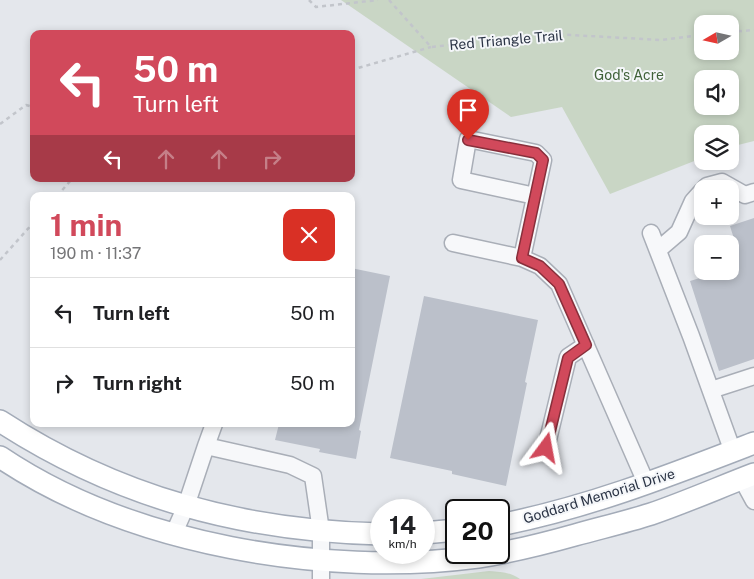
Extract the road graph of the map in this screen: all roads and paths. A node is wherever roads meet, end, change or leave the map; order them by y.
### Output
1 (310, 0) edge
2 (378, 0) edge
3 (389, 0) edge
4 (754, 30) edge
5 (739, 31) edge
6 (694, 36) edge
7 (431, 47) junction
8 (355, 69) edge
9 (30, 106) edge
10 (0, 124) edge
11 (69, 182) edge
12 (61, 192) edge
13 (739, 192) edge
14 (754, 192) edge
15 (535, 196) junction
16 (694, 200) edge
17 (30, 226) edge
18 (651, 234) dead end
19 (453, 243) dead end
20 (658, 250) junction
21 (522, 258) junction
22 (0, 260) edge
23 (586, 345) junction
24 (754, 376) edge
25 (711, 390) junction
26 (0, 421) edge
27 (213, 427) edge
28 (754, 444) edge
29 (206, 446) junction
30 (546, 448) dead end
31 (733, 452) junction
32 (0, 457) edge
33 (748, 477) edge
34 (646, 485) junction
35 (754, 501) edge
36 (186, 506) junction
37 (510, 522) edge
38 (321, 531) junction
39 (174, 533) junction
40 (370, 533) edge
41 (321, 569) edge

1 - 2 path
3 - 7 path, Red Triangle Trail
4 - 5 path
6 - 7 path, Red Triangle Trail
7 - 8 path
9 - 10 path
11 - 12 path
13 - 14 street
15 - 15 street
15 - 21 street
16 - 20 street
17 - 22 path
18 - 20 street
19 - 21 street
20 - 25 street
21 - 23 street
23 - 30 street
23 - 34 street
24 - 25 street
25 - 31 street
26 - 36 main road
27 - 29 street
28 - 31 main road, Goddard Memorial Drive
29 - 36 street
29 - 38 street
31 - 34 main road, Goddard Memorial Drive
32 - 39 main road, Goddard Memorial Drive
33 - 35 street
33 - 41 main road, Goddard Memorial Drive
34 - 37 main road, Goddard Memorial Drive
36 - 38 main road
36 - 39 street
38 - 40 main road
38 - 41 street
39 - 41 main road, Goddard Memorial Drive

